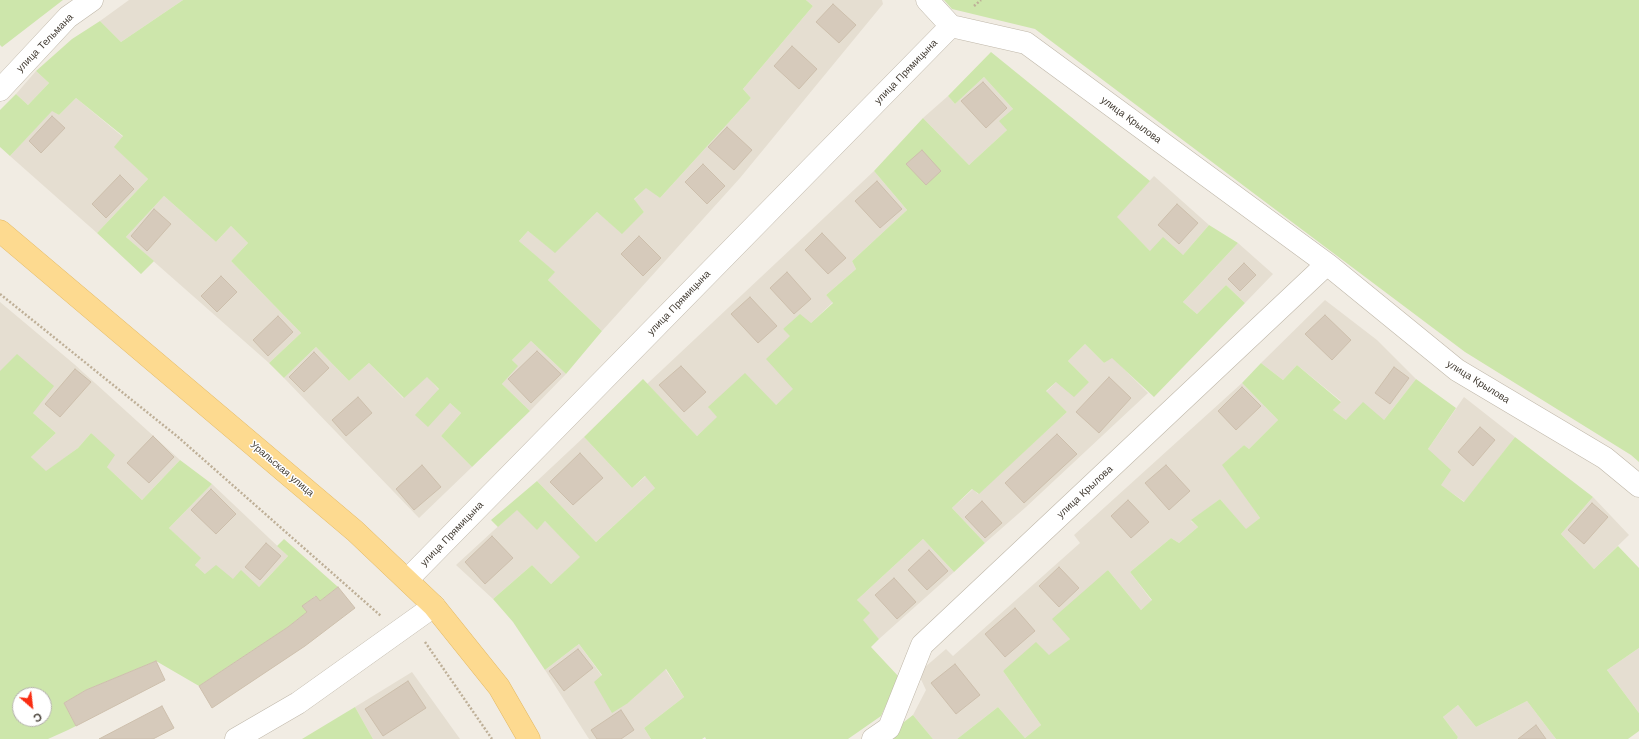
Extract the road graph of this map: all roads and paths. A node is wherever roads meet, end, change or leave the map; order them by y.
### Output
1 (92, 0) edge
2 (927, 0) edge
3 (951, 26) junction
4 (0, 90) edge
5 (0, 231) edge
6 (1327, 264) junction
7 (0, 294) edge
8 (1639, 486) edge
9 (407, 580) junction
10 (434, 606) junction
11 (398, 630) junction
12 (236, 739) edge
13 (492, 739) edge
14 (529, 739) edge
15 (873, 739) edge

1 - 4 street, улица Тельмана
2 - 3 street
3 - 6 street, улица Крылова
3 - 9 street, улица Прямицына
5 - 9 main road, Уральская улица
6 - 8 street, улица Крылова
6 - 15 street, улица Крылова
7 - 11 path
9 - 10 main road, Уральская улица
10 - 11 street
10 - 14 main road, Уральская улица
11 - 12 street
11 - 13 path

